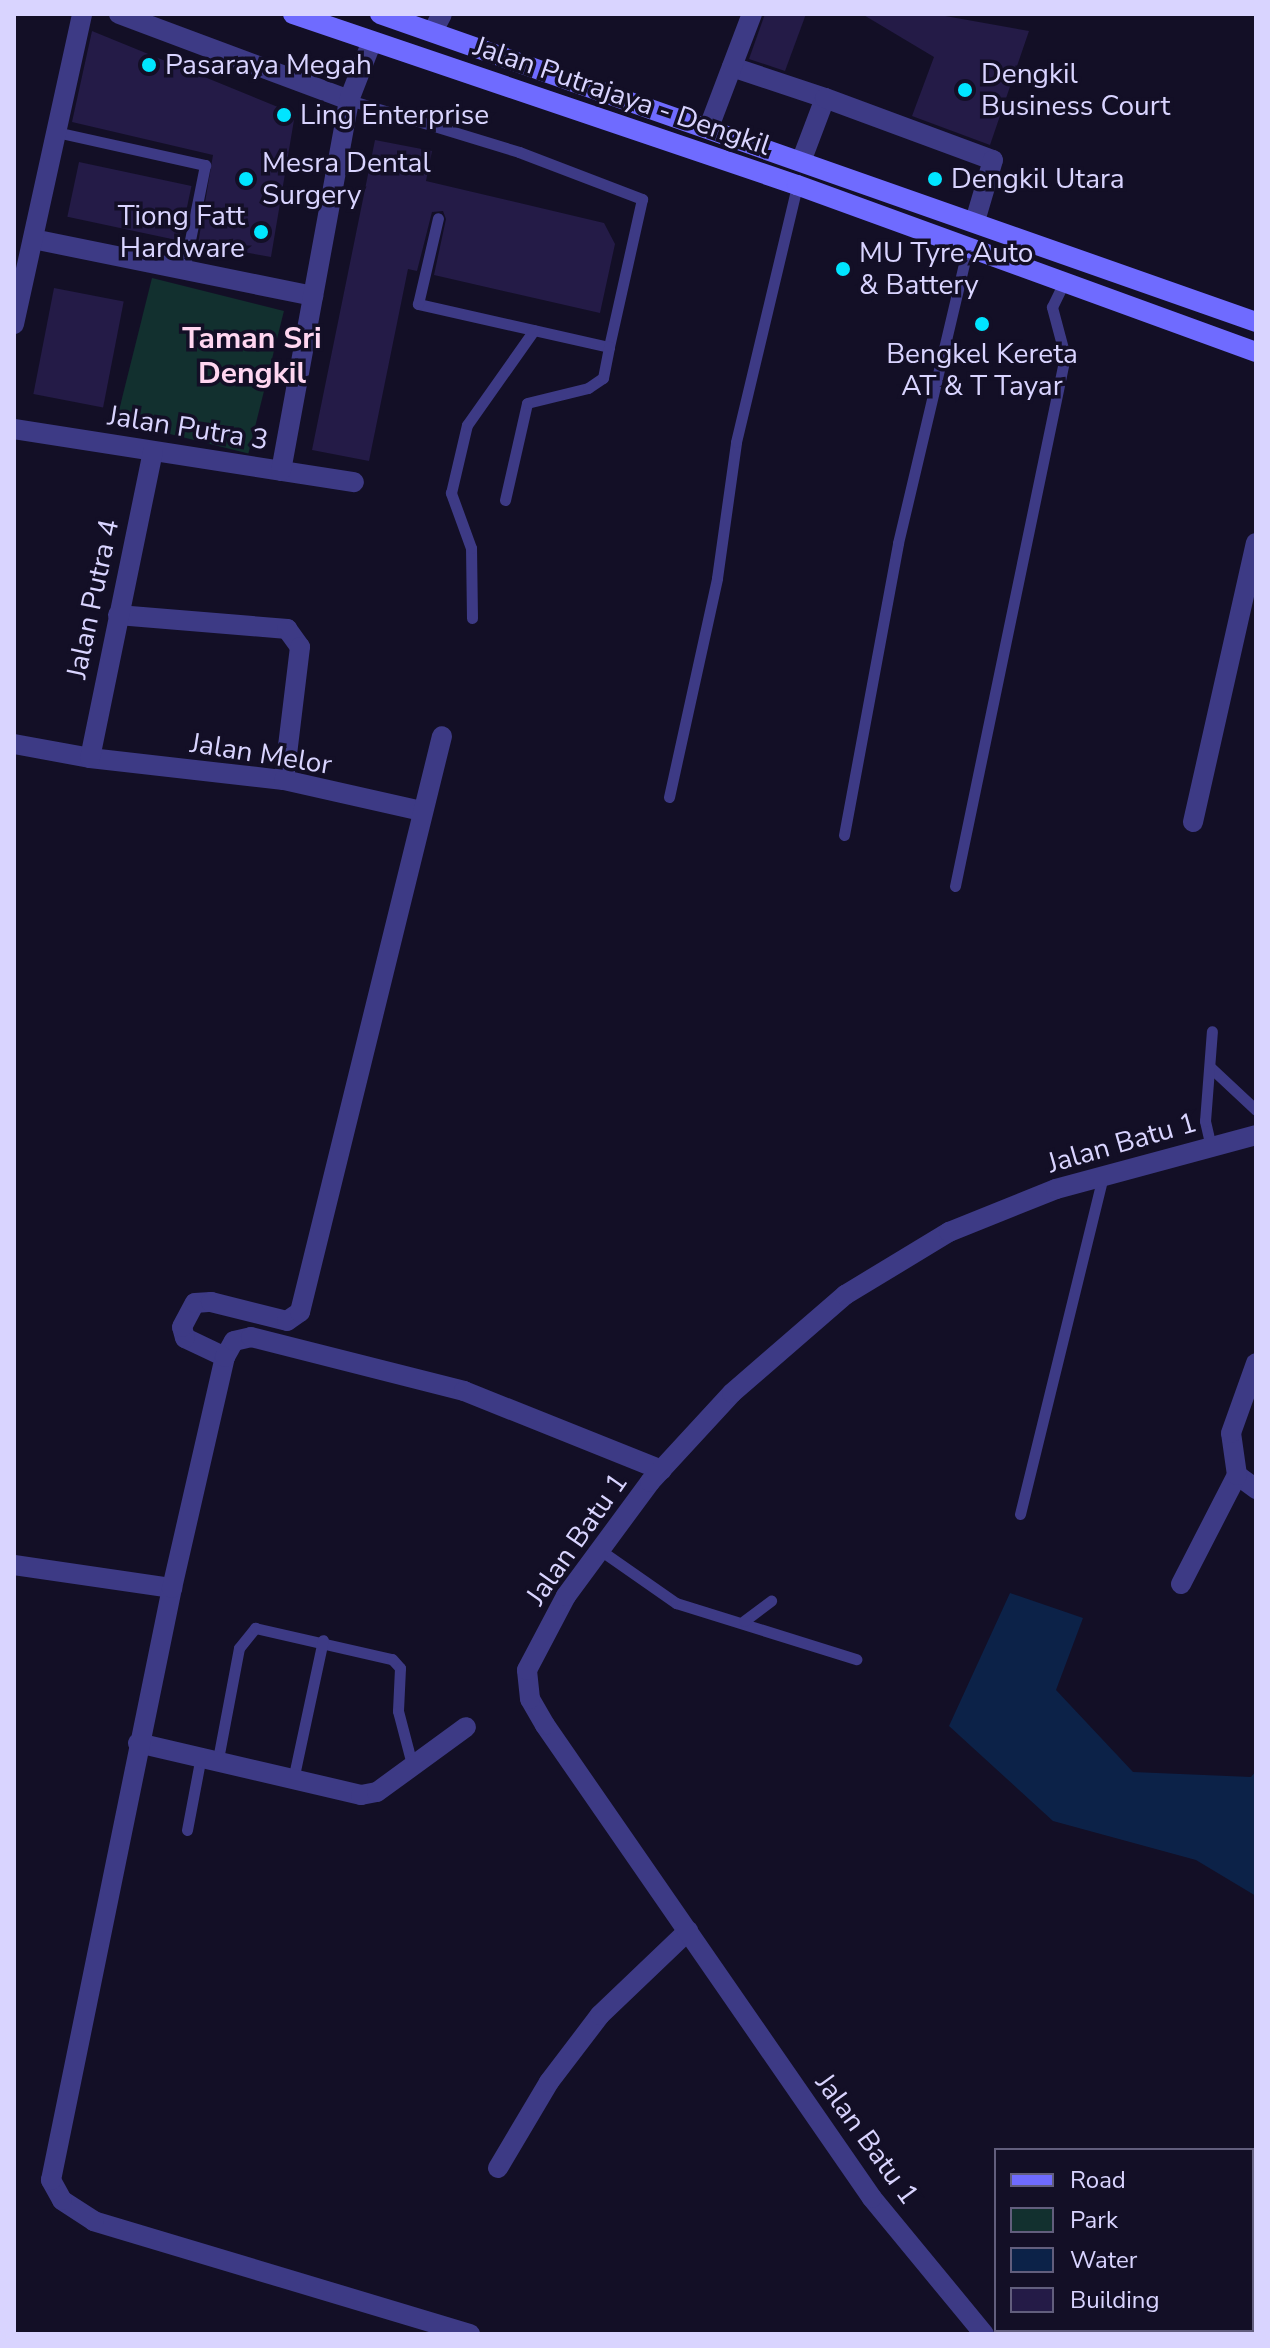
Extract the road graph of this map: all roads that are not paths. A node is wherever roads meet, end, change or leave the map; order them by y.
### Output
1 (82, 14) edge
2 (119, 14) edge
3 (293, 14) edge
4 (380, 14) edge
5 (752, 14) edge
6 (438, 22) edge
7 (372, 41) junction
8 (732, 67) junction
9 (825, 98) junction
10 (349, 100) junction
11 (709, 127) junction
12 (56, 132) junction
13 (802, 159) junction
14 (797, 185) junction
15 (438, 218) dead end
16 (975, 221) junction
17 (33, 239) junction
18 (967, 250) junction
19 (184, 270) junction
20 (1063, 284) junction
21 (313, 296) junction
22 (15, 318) edge
23 (1256, 322) edge
24 (534, 330) junction
25 (609, 347) junction
26 (1256, 352) edge
27 (14, 429) edge
28 (153, 451) junction
29 (281, 471) junction
30 (354, 482) dead end
31 (505, 500) dead end
32 (1256, 543) edge
33 (118, 615) junction
34 (472, 618) dead end
35 (442, 736) dead end
36 (14, 744) edge
37 (90, 758) junction
38 (284, 780) junction
39 (669, 797) dead end
40 (422, 811) junction
41 (1193, 822) dead end
42 (844, 835) dead end
43 (955, 886) dead end
44 (1212, 1031) dead end
45 (1210, 1067) junction
46 (1256, 1110) edge
47 (1256, 1135) edge
48 (1211, 1147) junction
49 (1103, 1176) junction
50 (225, 1357) junction
51 (1256, 1363) edge
52 (662, 1470) junction
53 (1237, 1475) junction
54 (1256, 1489) edge
55 (1020, 1514) dead end
56 (600, 1550) junction
57 (14, 1565) edge
58 (1181, 1584) dead end
59 (172, 1588) junction
60 (771, 1601) dead end
61 (744, 1621) junction
62 (323, 1640) junction
63 (856, 1659) dead end
64 (466, 1727) dead end
65 (138, 1743) junction
66 (210, 1757) junction
67 (413, 1769) junction
68 (293, 1780) junction
69 (187, 1830) dead end
70 (688, 1931) junction
71 (498, 2168) dead end
72 (470, 2334) edge
73 (984, 2334) edge

1 - 12 street
2 - 10 street
3 - 7 main road, Jalan Putrajaya - Dengkil
4 - 6 main road, Jalan Putrajaya - Dengkil
5 - 8 street
6 - 11 main road, Jalan Putrajaya - Dengkil
7 - 10 street
7 - 14 main road, Jalan Putrajaya - Dengkil
8 - 9 street
8 - 11 street
9 - 13 street
9 - 16 street
10 - 21 street
10 - 25 lane
11 - 13 main road, Jalan Putrajaya - Dengkil
12 - 17 street
12 - 19 lane
13 - 16 main road, Jalan Putrajaya - Dengkil
14 - 18 main road, Jalan Putrajaya - Dengkil
14 - 39 lane
15 - 24 lane
16 - 23 main road, Jalan Putrajaya - Dengkil
17 - 19 street
17 - 22 street
18 - 20 main road, Jalan Putrajaya - Dengkil
18 - 42 lane
19 - 21 street
20 - 26 main road, Jalan Putrajaya - Dengkil
20 - 43 lane
21 - 29 street
24 - 25 lane
24 - 34 lane
25 - 31 lane
27 - 28 street, Jalan Putra 3
28 - 29 street, Jalan Putra 3
28 - 33 street, Jalan Putra 4
29 - 30 street, Jalan Putra 3
32 - 41 street
33 - 37 street, Jalan Putra 4
33 - 38 street
35 - 40 street
36 - 37 street, Jalan Melor
37 - 38 street, Jalan Melor
38 - 40 street, Jalan Melor
40 - 50 street
44 - 45 lane
45 - 46 lane
45 - 48 lane
47 - 48 street, Jalan Batu 1
48 - 49 street, Jalan Batu 1
49 - 52 street, Jalan Batu 1
49 - 55 lane
50 - 52 street
50 - 59 street
51 - 53 street
52 - 56 street, Jalan Batu 1
53 - 54 street
53 - 58 street
56 - 61 lane
56 - 70 street, Jalan Batu 1
57 - 59 street
59 - 65 street
60 - 61 lane
61 - 63 lane
62 - 66 lane
62 - 67 lane
62 - 68 lane
64 - 67 street
65 - 66 street
65 - 72 street
66 - 68 street
66 - 69 lane
67 - 68 street
70 - 71 street
70 - 73 street, Jalan Batu 1

